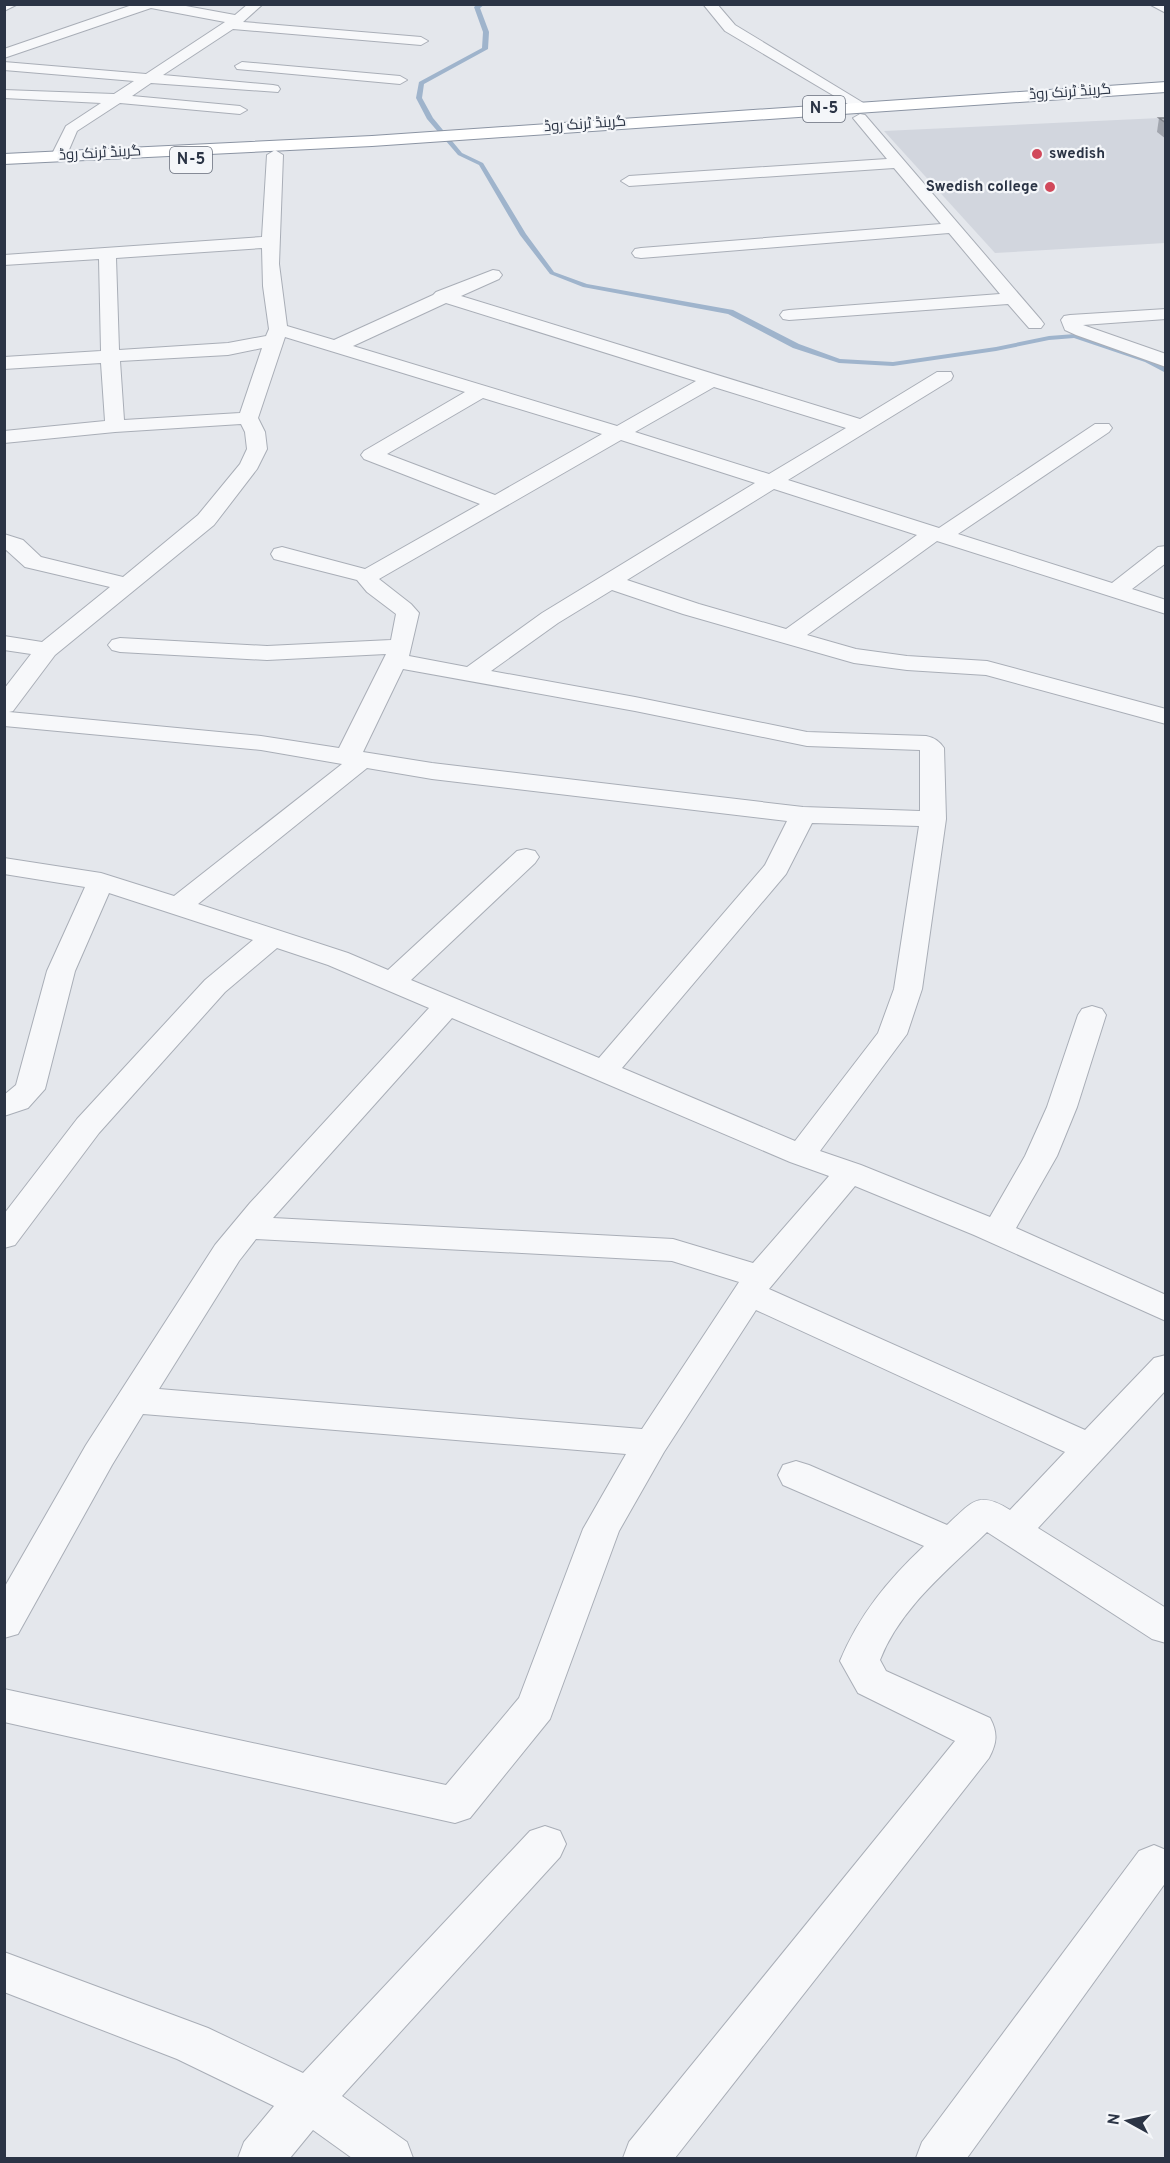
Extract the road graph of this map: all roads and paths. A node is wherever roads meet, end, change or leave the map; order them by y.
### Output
1 (12, 4) edge
2 (150, 4) edge
3 (257, 4) edge
4 (710, 4) edge
5 (1155, 4) edge
6 (4, 7) edge
7 (1166, 9) edge
8 (233, 22) junction
9 (421, 41) dead end
10 (4, 54) edge
11 (174, 60) junction
12 (198, 62) dead end
13 (222, 64) dead end
14 (4, 66) edge
15 (147, 78) junction
16 (400, 80) dead end
17 (1166, 87) edge
18 (273, 89) dead end
19 (1137, 89) junction
20 (4, 94) edge
21 (119, 99) junction
22 (1158, 100) edge
23 (240, 110) dead end
24 (861, 112) junction
25 (375, 145) junction
26 (275, 155) junction
27 (59, 156) junction
28 (4, 159) edge
29 (898, 163) junction
30 (4, 171) edge
31 (629, 181) dead end
32 (953, 228) junction
33 (270, 242) junction
34 (107, 253) junction
35 (641, 253) dead end
36 (4, 260) edge
37 (492, 275) dead end
38 (442, 296) junction
39 (1012, 298) junction
40 (1166, 314) edge
41 (789, 315) dead end
42 (1035, 324) dead end
43 (276, 334) junction
44 (335, 347) junction
45 (110, 355) junction
46 (1166, 361) edge
47 (4, 363) edge
48 (945, 376) dead end
49 (712, 380) junction
50 (479, 392) junction
51 (248, 418) junction
52 (115, 426) junction
53 (861, 426) junction
54 (1102, 428) dead end
55 (618, 433) junction
56 (4, 437) edge
57 (770, 481) junction
58 (497, 503) junction
59 (938, 534) junction
60 (4, 540) edge
61 (1166, 552) edge
62 (282, 554) dead end
63 (369, 576) junction
64 (608, 581) junction
65 (128, 585) junction
66 (1117, 590) junction
67 (1166, 607) edge
68 (790, 638) junction
69 (4, 643) edge
70 (120, 645) dead end
71 (47, 650) junction
72 (398, 653) junction
73 (472, 674) junction
74 (4, 706) edge
75 (1166, 717) edge
76 (4, 719) edge
77 (356, 757) junction
78 (804, 815) junction
79 (933, 819) junction
80 (526, 857) dead end
81 (4, 866) edge
82 (101, 881) junction
83 (178, 906) junction
84 (273, 938) junction
85 (392, 982) junction
86 (448, 1005) junction
87 (1092, 1016) dead end
88 (604, 1071) junction
89 (4, 1106) edge
90 (801, 1155) junction
91 (850, 1172) junction
92 (247, 1228) junction
93 (998, 1233) junction
94 (4, 1237) edge
95 (755, 1286) junction
96 (1166, 1309) edge
97 (1166, 1367) edge
98 (134, 1400) junction
99 (651, 1443) junction
100 (1091, 1448) junction
101 (796, 1475) dead end
102 (1014, 1530) junction
103 (953, 1543) junction
104 (4, 1623) edge
105 (1166, 1628) edge
106 (4, 1705) edge
107 (545, 1844) dead end
108 (1154, 1864) dead end
109 (4, 1972) edge
110 (309, 2099) junction
111 (261, 2158) edge
112 (390, 2158) edge
113 (646, 2158) edge
114 (939, 2158) edge

1 - 6 street
2 - 8 street
2 - 10 street
3 - 8 street
4 - 24 street
5 - 7 street
8 - 9 street
8 - 11 street
11 - 12 street
11 - 15 street
13 - 16 street
14 - 15 street
15 - 18 street
15 - 21 street
17 - 19 highway, گرینڈ ٹرنک روڈ / N-5
19 - 22 highway
19 - 24 highway, گرینڈ ٹرنک روڈ / N-5
20 - 21 street
21 - 23 street
21 - 27 street
22 - 24 highway, گرینڈ ٹرنک روڈ / N-5
24 - 25 highway, گرینڈ ٹرنک روڈ / N-5
24 - 29 street
25 - 26 highway, گرینڈ ٹرنک روڈ / N-5
25 - 27 highway, گرینڈ ٹرنک روڈ / N-5
26 - 30 highway, گرینڈ ٹرنک روڈ / N-5
26 - 33 street
27 - 28 highway, گرینڈ ٹرنک روڈ / N-5
29 - 31 street
29 - 32 street
32 - 35 street
32 - 39 street
33 - 34 street
33 - 43 street
34 - 36 street
34 - 45 street
37 - 38 street
38 - 44 street
38 - 49 street
39 - 41 street
39 - 42 street
40 - 46 street
43 - 44 street
43 - 45 street
43 - 51 street
44 - 50 street
45 - 47 street
45 - 52 street
48 - 53 street
49 - 53 street
49 - 55 street
50 - 55 street
50 - 58 street
51 - 52 street
51 - 65 street
52 - 56 street
53 - 57 street
54 - 59 street
55 - 57 street
55 - 58 street
57 - 59 street
57 - 64 street
58 - 63 street
59 - 66 street
59 - 68 street
60 - 65 street
61 - 66 street
62 - 63 street
63 - 72 street
64 - 68 street
64 - 73 street
65 - 71 street
66 - 67 street
68 - 75 street
69 - 71 street
70 - 72 street
71 - 74 street
72 - 73 street
72 - 77 street
73 - 79 street
76 - 77 street
77 - 78 street
77 - 83 street
78 - 79 street
78 - 88 street
79 - 90 street
80 - 85 street
81 - 82 street
82 - 83 street
82 - 89 street
83 - 84 street
84 - 85 street
84 - 94 street
85 - 86 street
86 - 88 street
86 - 92 street
87 - 93 street
88 - 90 street
90 - 91 street
91 - 93 street
91 - 95 street
92 - 95 street
92 - 98 street
93 - 96 street
95 - 99 street
95 - 100 street
97 - 100 street
98 - 99 street
98 - 104 street
99 - 106 street
100 - 102 street
101 - 103 street
102 - 103 street
102 - 105 street
103 - 113 street
107 - 110 street
108 - 114 street
109 - 110 street
110 - 111 street
110 - 112 street

